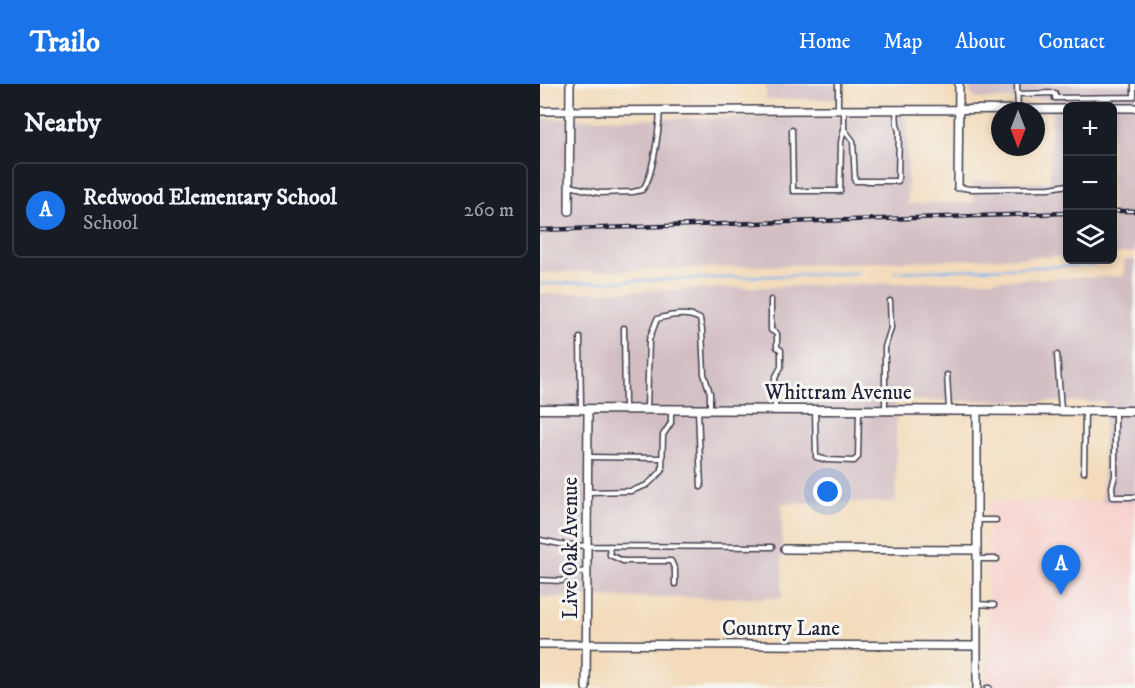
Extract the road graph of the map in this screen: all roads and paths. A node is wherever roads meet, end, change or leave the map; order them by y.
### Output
1 (570, 84) edge
2 (838, 84) edge
3 (959, 84) edge
4 (1017, 84) edge
5 (1134, 84) edge
6 (1017, 94) junction
7 (1018, 102) edge
8 (1117, 108) edge
9 (1135, 108) edge
10 (896, 109) junction
11 (959, 109) junction
12 (991, 109) edge
13 (1045, 109) edge
14 (1063, 109) edge
15 (660, 110) junction
16 (841, 110) junction
17 (540, 111) edge
18 (570, 111) junction
19 (844, 129) junction
20 (792, 130) dead end
21 (570, 186) junction
22 (1063, 186) edge
23 (958, 187) joint
24 (569, 212) dead end
25 (771, 300) dead end
26 (890, 301) dead end
27 (624, 328) dead end
28 (580, 338) dead end
29 (1057, 355) dead end
30 (947, 375) dead end
31 (540, 409) edge
32 (584, 409) junction
33 (625, 409) junction
34 (647, 409) junction
35 (670, 409) junction
36 (698, 409) junction
37 (710, 409) junction
38 (776, 410) junction
39 (815, 410) junction
40 (859, 410) junction
41 (885, 410) junction
42 (949, 410) junction
43 (977, 410) junction
44 (1061, 410) junction
45 (1085, 410) junction
46 (1115, 410) junction
47 (1135, 411) edge
48 (588, 458) junction
49 (662, 458) junction
50 (1084, 472) dead end
51 (701, 487) dead end
52 (587, 492) junction
53 (1135, 497) edge
54 (977, 520) junction
55 (996, 520) dead end
56 (540, 540) edge
57 (587, 546) junction
58 (609, 546) junction
59 (772, 547) dead end
60 (784, 549) dead end
61 (977, 550) junction
62 (977, 559) junction
63 (997, 559) dead end
64 (587, 571) junction
65 (540, 580) edge
66 (675, 584) dead end
67 (976, 604) junction
68 (994, 605) dead end
69 (540, 644) edge
70 (586, 644) junction
71 (976, 646) junction
72 (586, 688) edge
73 (976, 688) edge

1 - 18 street
2 - 16 lane
3 - 11 street
4 - 6 lane
5 - 6 lane
6 - 7 lane
8 - 9 street
10 - 11 street
10 - 16 street
10 - 19 lane
11 - 12 street
11 - 23 street
13 - 14 street
15 - 16 street
15 - 18 street
15 - 21 lane
16 - 19 lane
17 - 18 street
18 - 21 street
19 - 20 lane
21 - 24 street
22 - 23 lane
25 - 38 lane
26 - 41 lane
27 - 33 lane
28 - 32 lane
29 - 44 lane
30 - 42 lane
31 - 32 street, Whittram Avenue
32 - 33 street, Whittram Avenue
32 - 48 street, Live Oak Avenue
33 - 34 street, Whittram Avenue
34 - 35 street, Whittram Avenue
34 - 37 lane
35 - 36 street, Whittram Avenue
35 - 49 lane
36 - 37 street, Whittram Avenue
36 - 51 lane
37 - 38 street, Whittram Avenue
38 - 39 street, Whittram Avenue
39 - 40 street, Whittram Avenue
39 - 40 lane
40 - 41 street, Whittram Avenue
41 - 42 street, Whittram Avenue
42 - 43 street, Whittram Avenue
43 - 44 street, Whittram Avenue
43 - 54 street
44 - 45 street, Whittram Avenue
45 - 46 street, Whittram Avenue
45 - 50 lane
46 - 47 street, Whittram Avenue
46 - 53 lane
48 - 49 lane
48 - 52 street, Live Oak Avenue
49 - 52 lane
52 - 57 street, Live Oak Avenue
54 - 55 lane
54 - 61 street
56 - 57 lane
57 - 58 lane
57 - 64 street, Live Oak Avenue
58 - 59 lane
58 - 66 lane
60 - 61 street
61 - 62 street
62 - 63 lane
62 - 67 street
64 - 65 lane
64 - 70 street, Live Oak Avenue
67 - 68 lane
67 - 71 street
69 - 70 street, Country Lane
70 - 71 street, Country Lane
70 - 72 street, Live Oak Avenue
71 - 73 street

